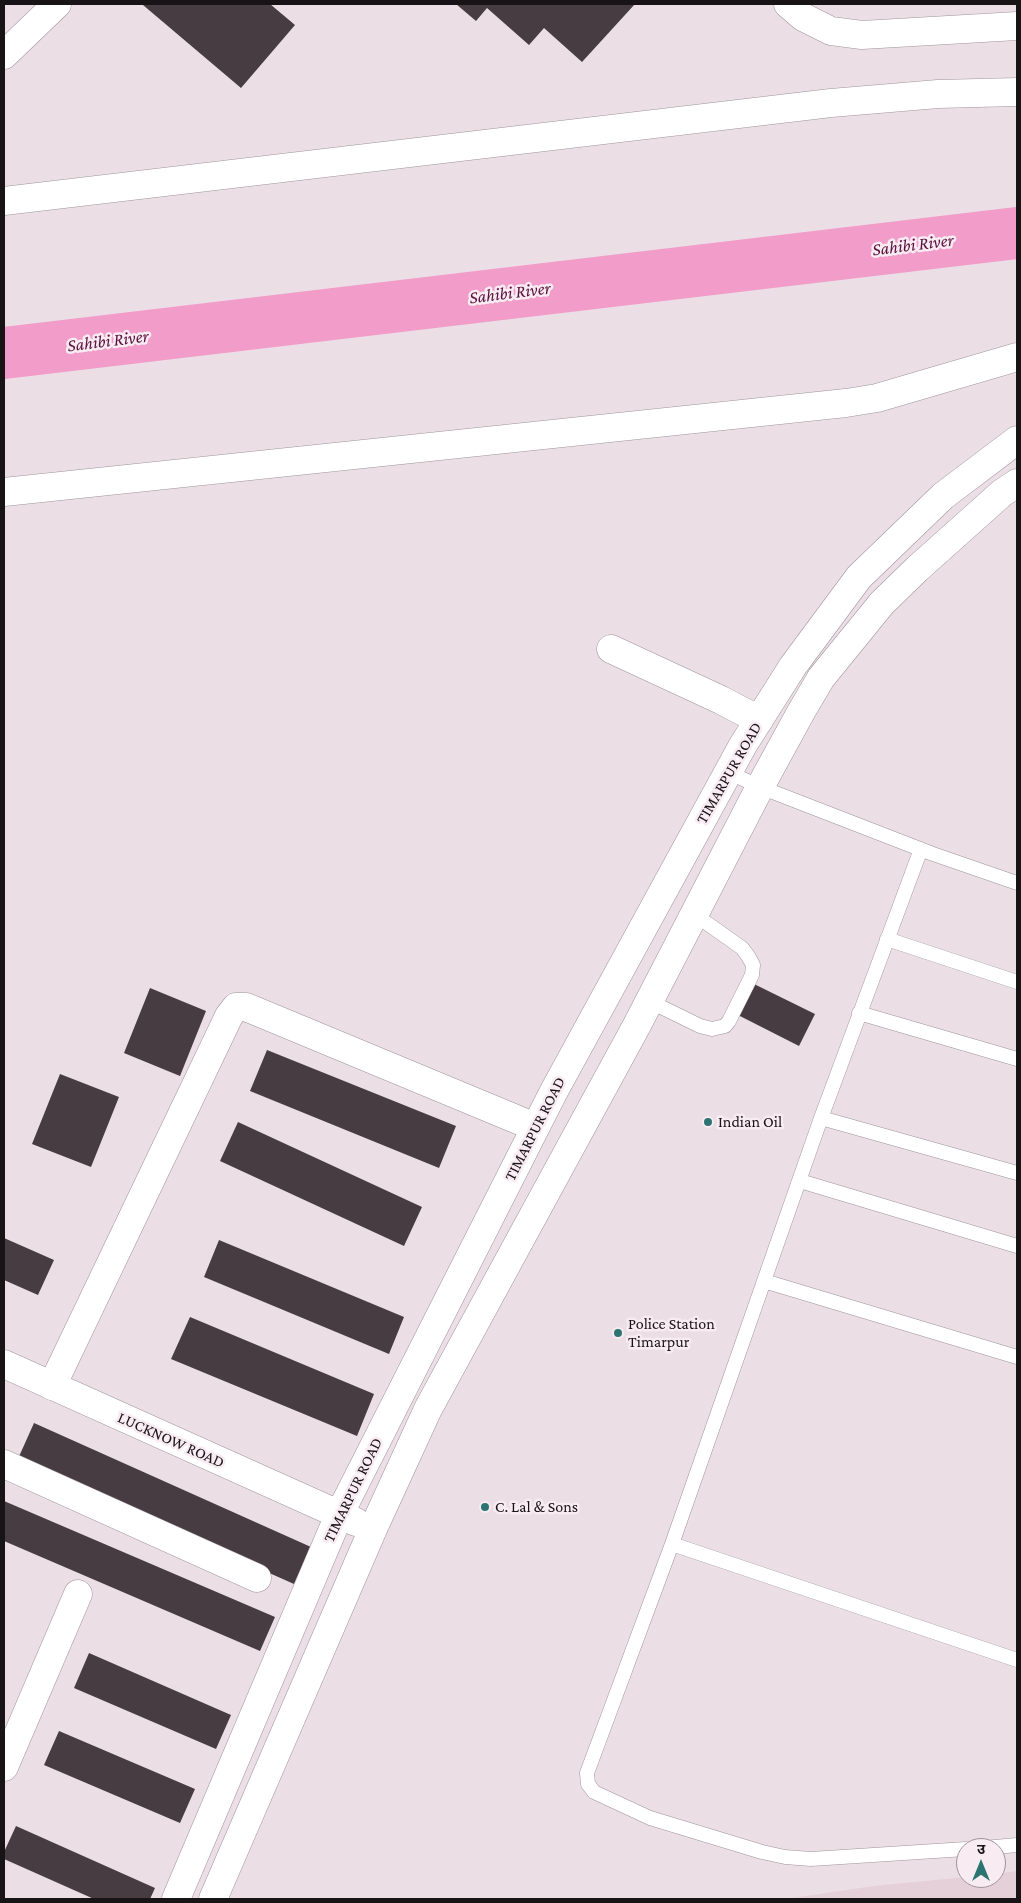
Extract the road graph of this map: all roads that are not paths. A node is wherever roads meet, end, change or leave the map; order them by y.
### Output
1 (788, 4) edge
2 (54, 5) edge
3 (1017, 26) edge
4 (4, 55) edge
5 (1017, 92) edge
6 (4, 202) edge
7 (1017, 357) edge
8 (1017, 440) edge
9 (1017, 483) edge
10 (4, 492) edge
11 (611, 649) dead end
12 (759, 720) junction
13 (728, 772) junction
14 (760, 787) junction
15 (921, 849) junction
16 (1017, 883) edge
17 (694, 914) junction
18 (887, 939) junction
19 (1017, 982) edge
20 (649, 1001) junction
21 (859, 1013) junction
22 (1017, 1059) edge
23 (821, 1118) junction
24 (536, 1127) junction
25 (1017, 1173) edge
26 (800, 1181) junction
27 (1017, 1246) edge
28 (764, 1281) junction
29 (1017, 1357) edge
30 (4, 1364) edge
31 (52, 1386) junction
32 (4, 1464) edge
33 (339, 1515) junction
34 (374, 1529) junction
35 (672, 1544) junction
36 (257, 1578) dead end
37 (78, 1594) dead end
38 (1017, 1660) edge
39 (4, 1767) edge
40 (956, 1850) edge
41 (176, 1899) edge
42 (213, 1899) edge

1 - 3 street
2 - 4 street
5 - 6 street
7 - 10 street
8 - 12 street, TIMARPUR ROAD
9 - 14 street, TIMARPUR ROAD
11 - 12 street
12 - 13 street, TIMARPUR ROAD
13 - 14 lane
13 - 24 street, TIMARPUR ROAD
14 - 15 lane
14 - 17 street, TIMARPUR ROAD
15 - 16 lane
15 - 18 lane
17 - 20 street, TIMARPUR ROAD
17 - 20 lane
18 - 19 lane
18 - 21 lane
20 - 34 street, TIMARPUR ROAD
21 - 22 lane
21 - 23 lane
23 - 25 lane
23 - 26 lane
24 - 31 street
24 - 33 street, TIMARPUR ROAD
26 - 27 lane
26 - 28 lane
28 - 29 lane
28 - 35 lane
30 - 31 street, LUCKNOW ROAD
31 - 33 street, LUCKNOW ROAD
32 - 36 street
33 - 34 street, LUCKNOW ROAD
33 - 41 street, TIMARPUR ROAD
34 - 42 street, TIMARPUR ROAD
35 - 38 lane
35 - 40 lane
37 - 39 street

